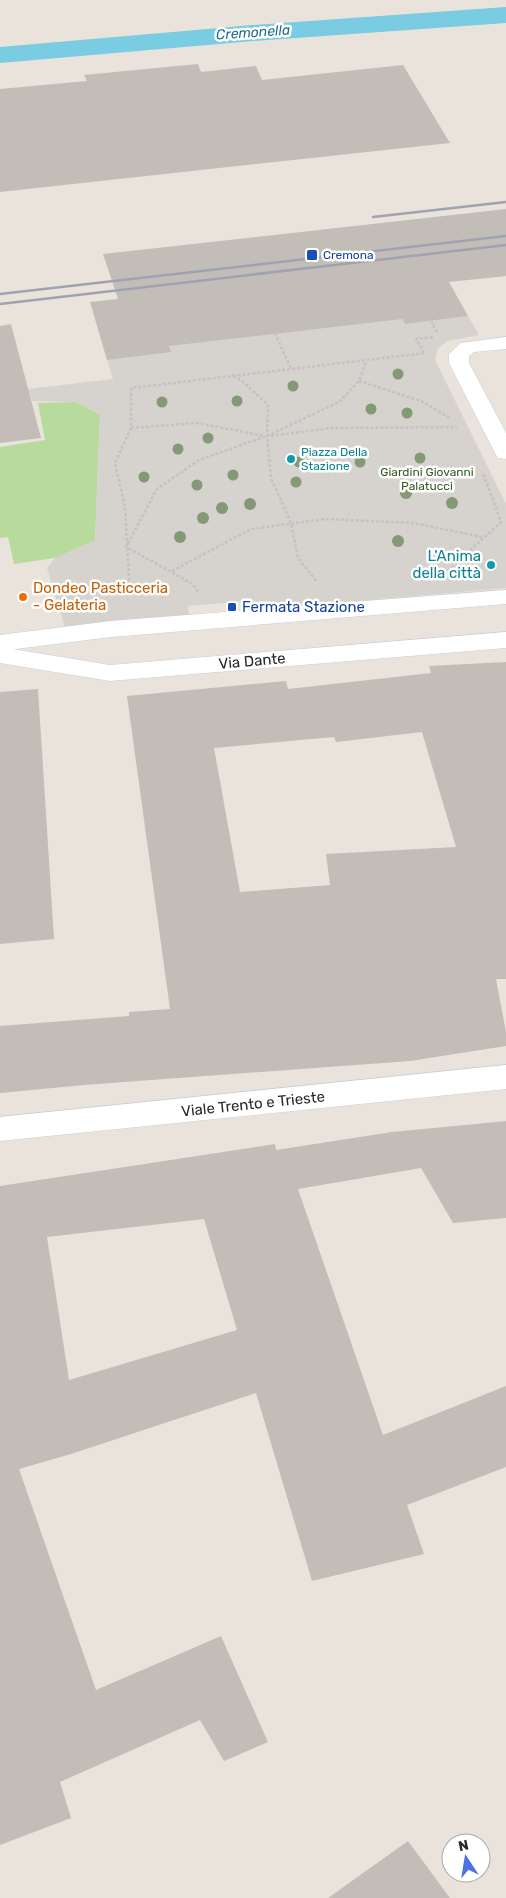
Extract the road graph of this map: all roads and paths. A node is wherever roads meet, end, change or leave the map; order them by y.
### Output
1 (431, 321) dead end
2 (275, 333) dead end
3 (506, 343) edge
4 (468, 347) junction
5 (424, 353) junction
6 (366, 361) junction
7 (291, 369) junction
8 (233, 376) junction
9 (359, 380) junction
10 (458, 422) dead end
11 (465, 426) dead end
12 (131, 428) junction
13 (267, 436) junction
14 (506, 453) edge
15 (481, 467) dead end
16 (291, 524) junction
17 (482, 537) junction
18 (126, 548) junction
19 (172, 571) junction
20 (445, 573) dead end
21 (322, 588) dead end
22 (130, 597) dead end
23 (506, 597) edge
24 (202, 598) dead end
25 (504, 639) edge
26 (0, 643) edge
27 (0, 655) edge
28 (506, 1077) edge
29 (0, 1129) edge

1 - 5 path
2 - 7 path
3 - 4 main road
4 - 5 path
4 - 14 main road
5 - 6 path
6 - 7 path
6 - 9 path
7 - 8 path
8 - 12 path
8 - 13 path
9 - 10 path
9 - 13 path
11 - 13 path
12 - 13 path
12 - 18 path
13 - 16 path
13 - 18 path
15 - 17 path
16 - 17 path
16 - 19 path
16 - 21 path
17 - 20 path
18 - 19 path
18 - 22 path
19 - 24 path
23 - 26 main road
25 - 27 main road, Via Dante
28 - 29 main road, Viale Trento e Trieste

